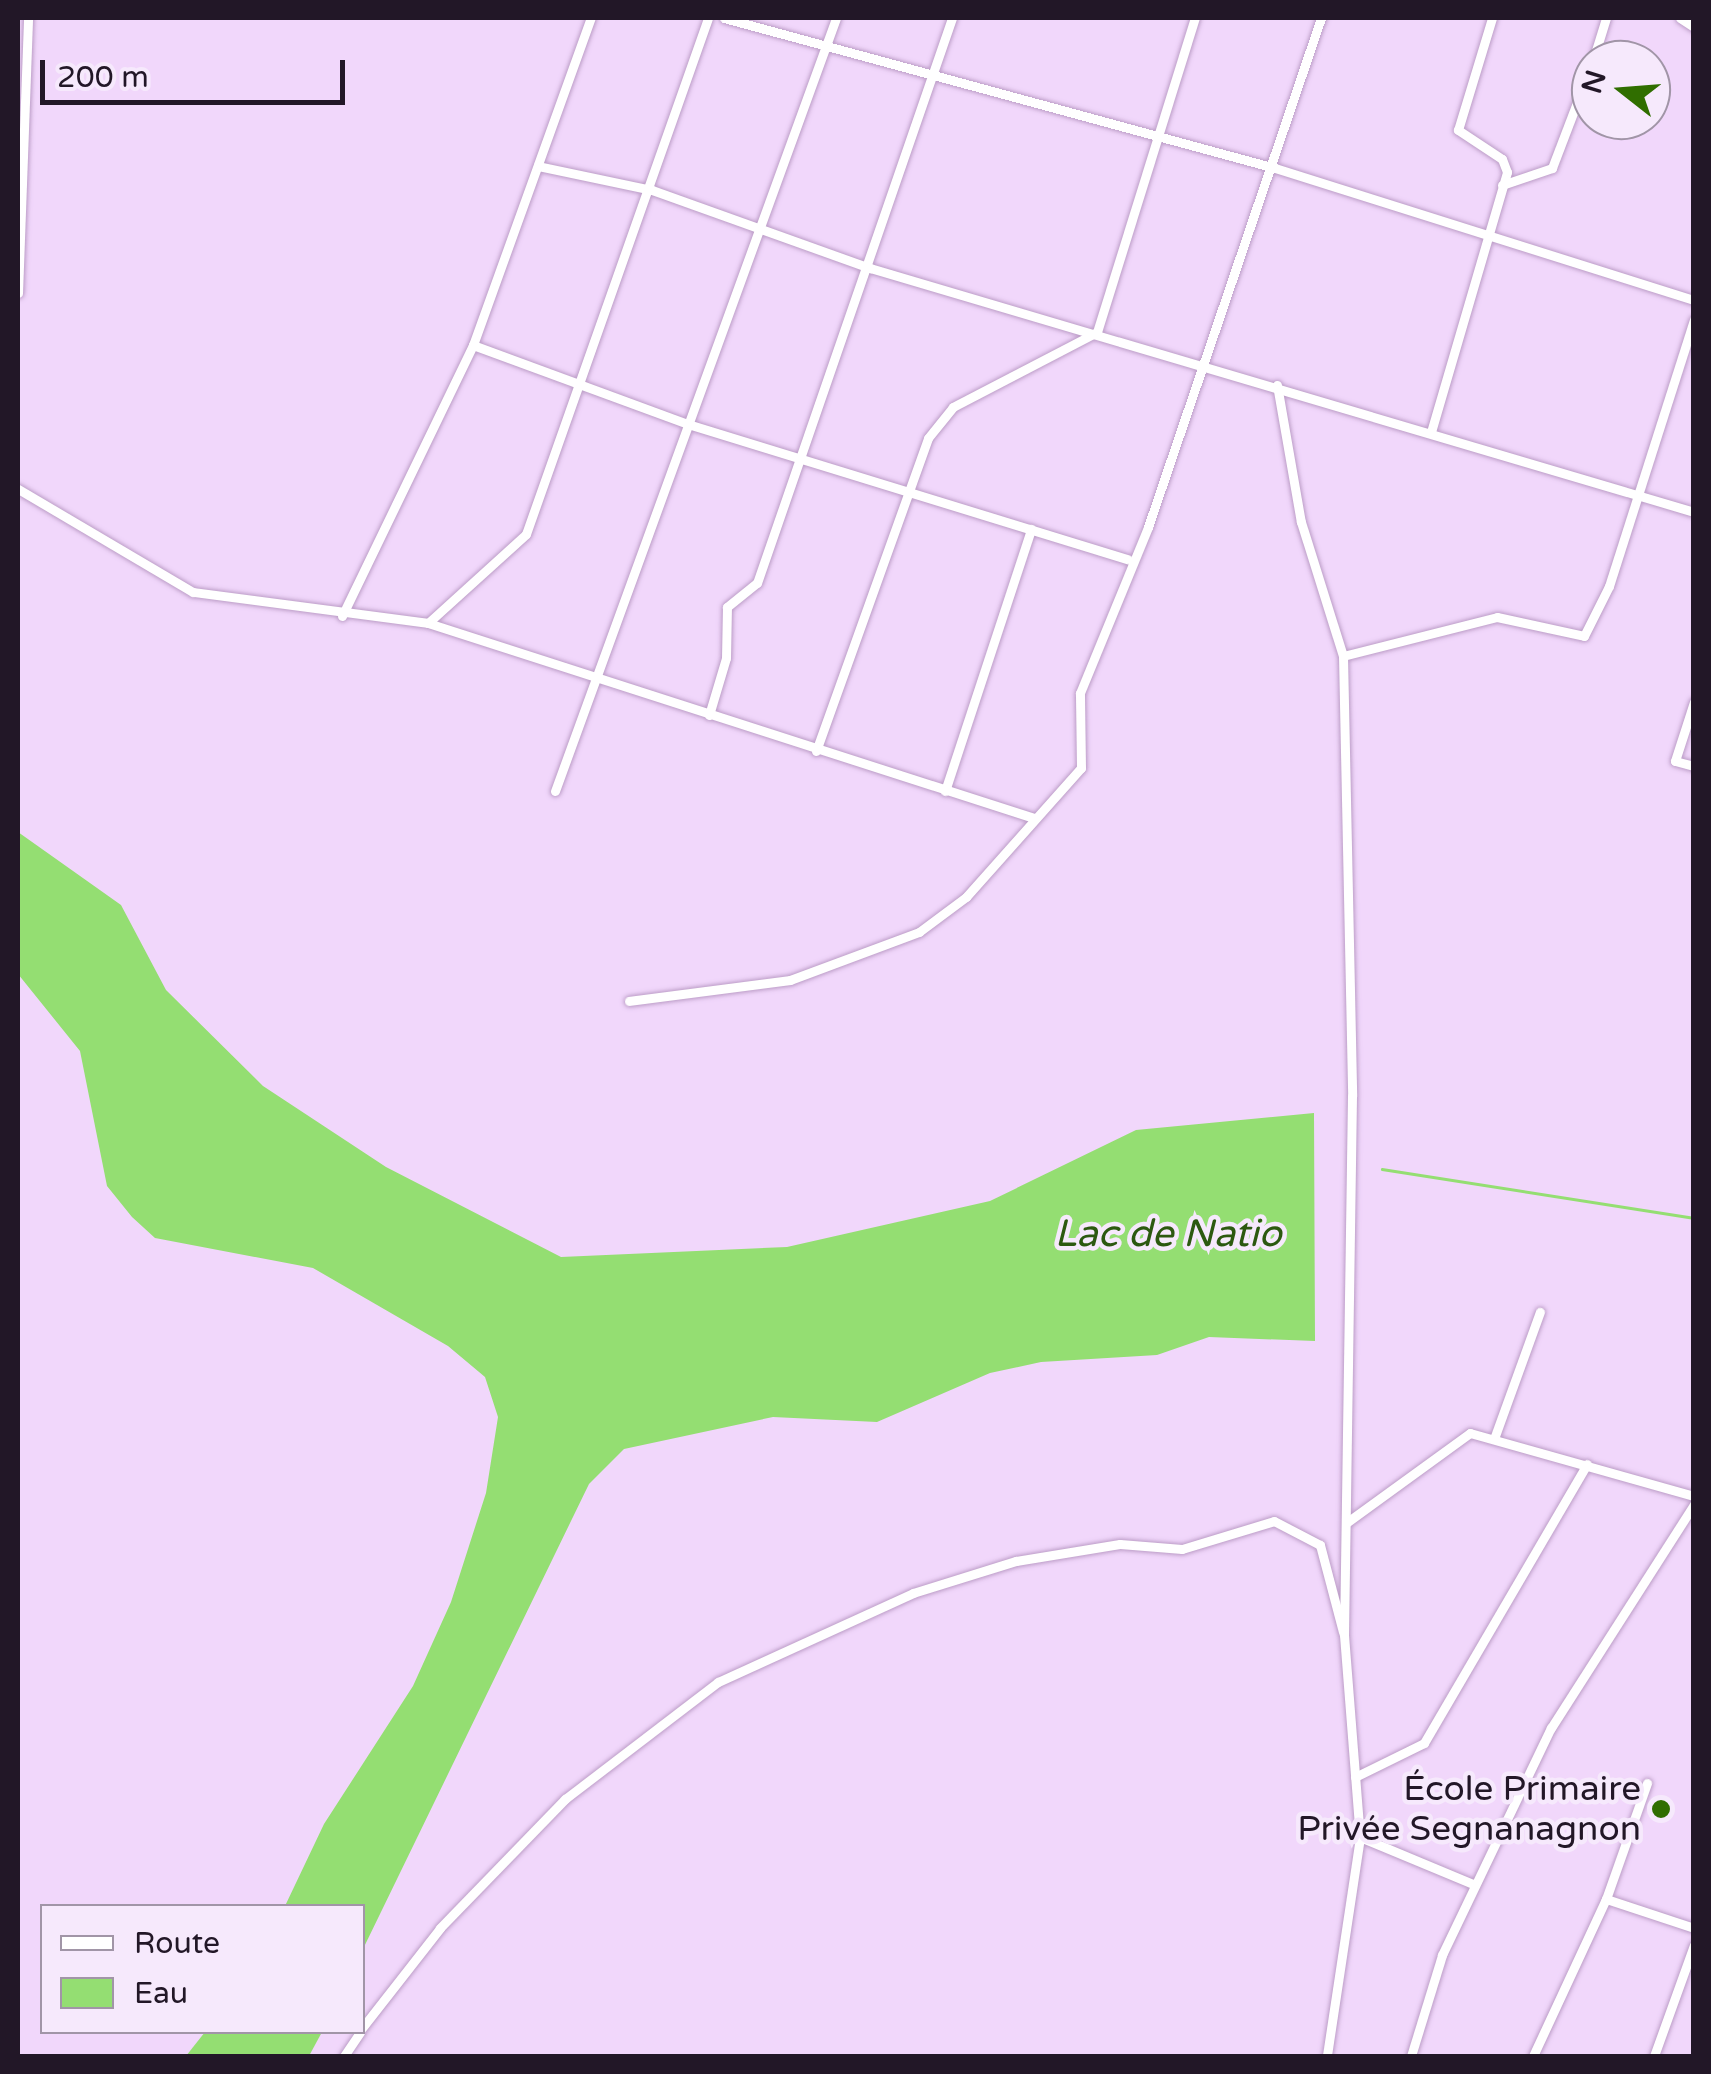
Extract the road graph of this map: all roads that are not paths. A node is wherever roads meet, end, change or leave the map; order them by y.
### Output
1 (28, 18) edge
2 (591, 18) edge
3 (708, 18) edge
4 (724, 18) edge
5 (836, 18) edge
6 (952, 18) edge
7 (1194, 18) edge
8 (1321, 18) edge
9 (1492, 18) edge
10 (1680, 18) edge
11 (1694, 27) edge
12 (826, 46) junction
13 (932, 76) junction
14 (1571, 118) edge
15 (1158, 134) junction
16 (538, 166) junction
17 (1275, 168) junction
18 (1502, 185) junction
19 (652, 190) junction
20 (761, 228) junction
21 (1482, 236) junction
22 (870, 268) junction
23 (18, 294) edge
24 (1694, 300) edge
25 (1694, 320) edge
26 (1097, 332) junction
27 (474, 345) junction
28 (1202, 360) junction
29 (1277, 385) junction
30 (580, 387) junction
31 (688, 424) junction
32 (1431, 432) junction
33 (804, 459) junction
34 (18, 489) edge
35 (908, 490) junction
36 (1637, 496) junction
37 (1694, 512) edge
38 (1031, 529) junction
39 (1128, 559) junction
40 (342, 616) junction
41 (428, 623) junction
42 (1343, 656) junction
43 (594, 676) junction
44 (1694, 702) edge
45 (709, 715) junction
46 (816, 750) junction
47 (1694, 766) edge
48 (556, 791) dead end
49 (945, 791) junction
50 (1034, 818) junction
51 (628, 1002) dead end
52 (1540, 1312) dead end
53 (1495, 1436) junction
54 (1588, 1464) junction
55 (1694, 1496) edge
56 (1694, 1504) edge
57 (1346, 1522) junction
58 (1344, 1634) junction
59 (1355, 1778) junction
60 (1647, 1783) dead end
61 (1360, 1838) junction
62 (1473, 1884) junction
63 (1606, 1900) junction
64 (1694, 1928) edge
65 (1694, 1945) edge
66 (365, 2025) edge
67 (358, 2034) edge
68 (344, 2056) edge
69 (1328, 2056) edge
70 (1411, 2056) edge
71 (1532, 2056) edge
72 (1654, 2056) edge

1 - 23 street
2 - 16 street
3 - 19 street
4 - 12 street
5 - 12 street
6 - 13 street
7 - 15 street
8 - 17 street
9 - 18 street
10 - 11 street
12 - 13 street
12 - 20 street
13 - 15 street
13 - 22 street
14 - 18 street
15 - 17 street
15 - 26 street
16 - 19 street
16 - 27 street
17 - 21 street
17 - 28 street
18 - 21 street
19 - 20 street
19 - 30 street
20 - 22 street
20 - 31 street
21 - 24 street
21 - 32 street
22 - 26 street
22 - 33 street
25 - 36 street
26 - 28 street
26 - 35 street
27 - 30 street
27 - 40 street
28 - 29 street
28 - 39 street
29 - 32 street
29 - 42 street
30 - 31 street
30 - 41 street
31 - 33 street
31 - 43 street
32 - 36 street
33 - 35 street
33 - 45 street
34 - 40 street
35 - 38 street
35 - 46 street
36 - 37 street
36 - 42 street
38 - 39 street
38 - 49 street
39 - 50 street
40 - 41 street
41 - 43 street
42 - 57 street
43 - 45 street
43 - 48 street
44 - 47 street
45 - 46 street
46 - 49 street
49 - 50 street
50 - 51 street
52 - 53 street
53 - 54 street
53 - 57 street
54 - 55 street
54 - 59 street
56 - 62 street
57 - 58 street
58 - 59 street
58 - 66 street
59 - 61 street
60 - 63 street
61 - 62 street
61 - 69 street
62 - 70 street
63 - 64 street
63 - 71 street
65 - 72 street
67 - 68 street

